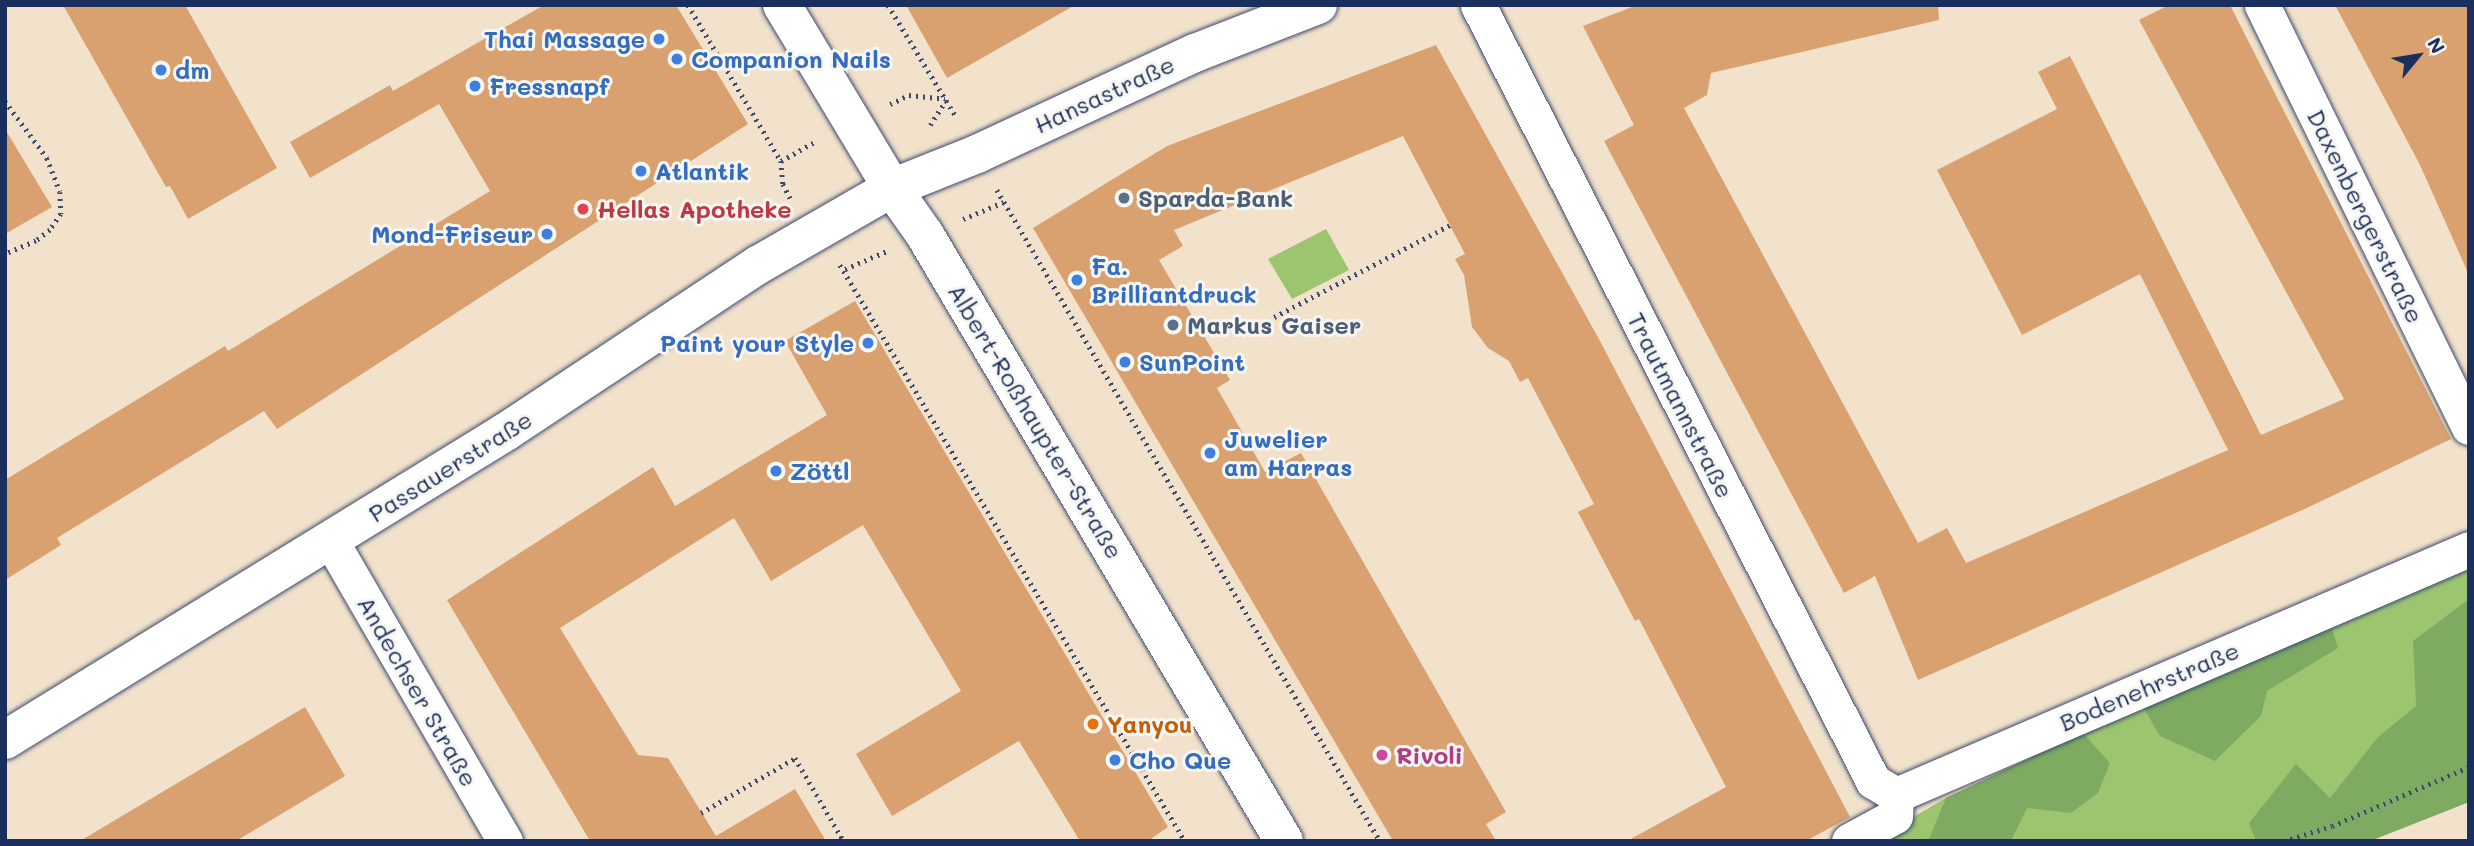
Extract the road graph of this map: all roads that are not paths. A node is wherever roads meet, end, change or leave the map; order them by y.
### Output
1 (782, 5) edge
2 (1318, 5) edge
3 (1478, 5) edge
4 (2262, 5) edge
5 (892, 188) junction
6 (2469, 427) edge
7 (331, 541) junction
8 (2469, 549) edge
9 (5, 740) edge
10 (1896, 795) junction
11 (505, 841) edge
12 (1284, 841) edge
13 (1849, 841) edge

1 - 5 street, Albert-Roßhaupter-Straße
2 - 5 street, Hansastraße
3 - 10 street, Trautmannstraße
4 - 6 street, Daxenbergerstraße
5 - 7 street, Passauerstraße
5 - 12 street, Albert-Roßhaupter-Straße
7 - 9 street, Passauerstraße
7 - 11 street, Andechser Straße
8 - 10 street, Bodenehrstraße
10 - 13 street

